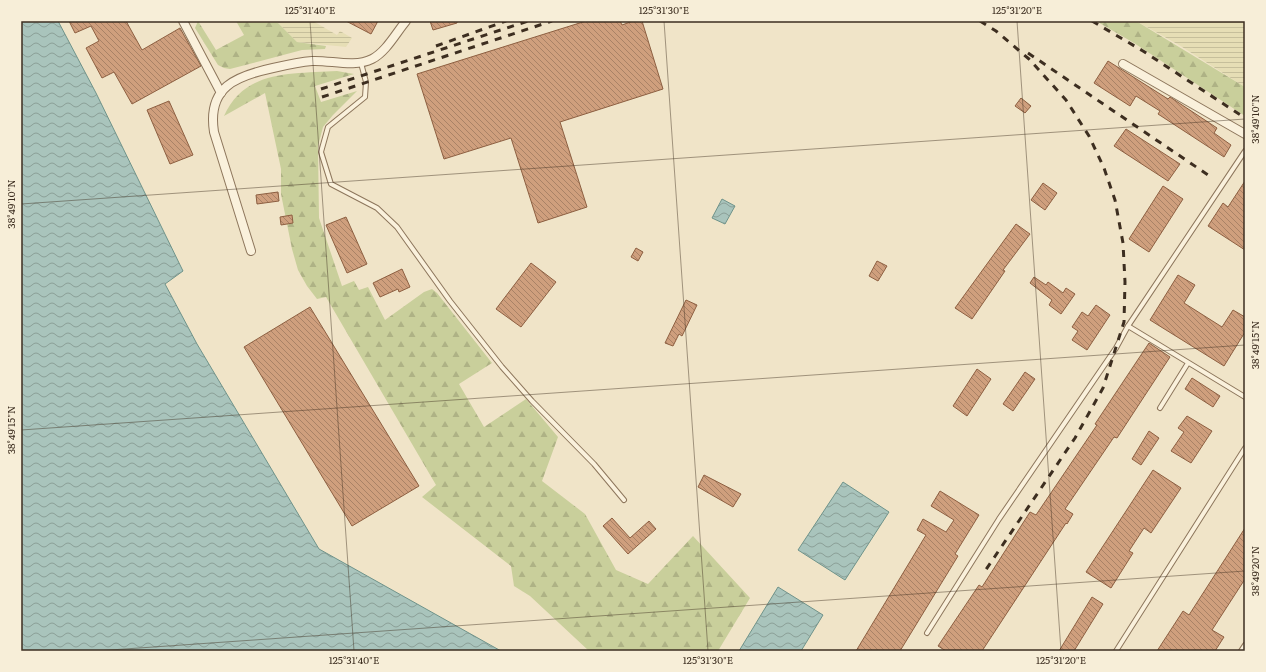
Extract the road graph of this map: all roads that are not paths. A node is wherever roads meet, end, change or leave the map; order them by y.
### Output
1 (183, 21) edge
2 (406, 21) edge
3 (361, 63) junction
4 (1123, 64) dead end
5 (221, 93) junction
6 (1245, 134) edge
7 (1245, 151) edge
8 (251, 250) dead end
9 (1128, 326) junction
10 (1188, 363) junction
11 (1245, 397) edge
12 (1160, 408) dead end
13 (1245, 448) edge
14 (624, 500) dead end
15 (927, 633) dead end
16 (1245, 645) edge
17 (1116, 651) edge
18 (1241, 651) edge

1 - 5 street
2 - 3 street
3 - 5 street
3 - 14 lane
4 - 6 street
5 - 8 street
7 - 9 lane
9 - 10 lane
9 - 15 lane
10 - 11 lane
10 - 12 lane
13 - 17 lane
16 - 18 lane

